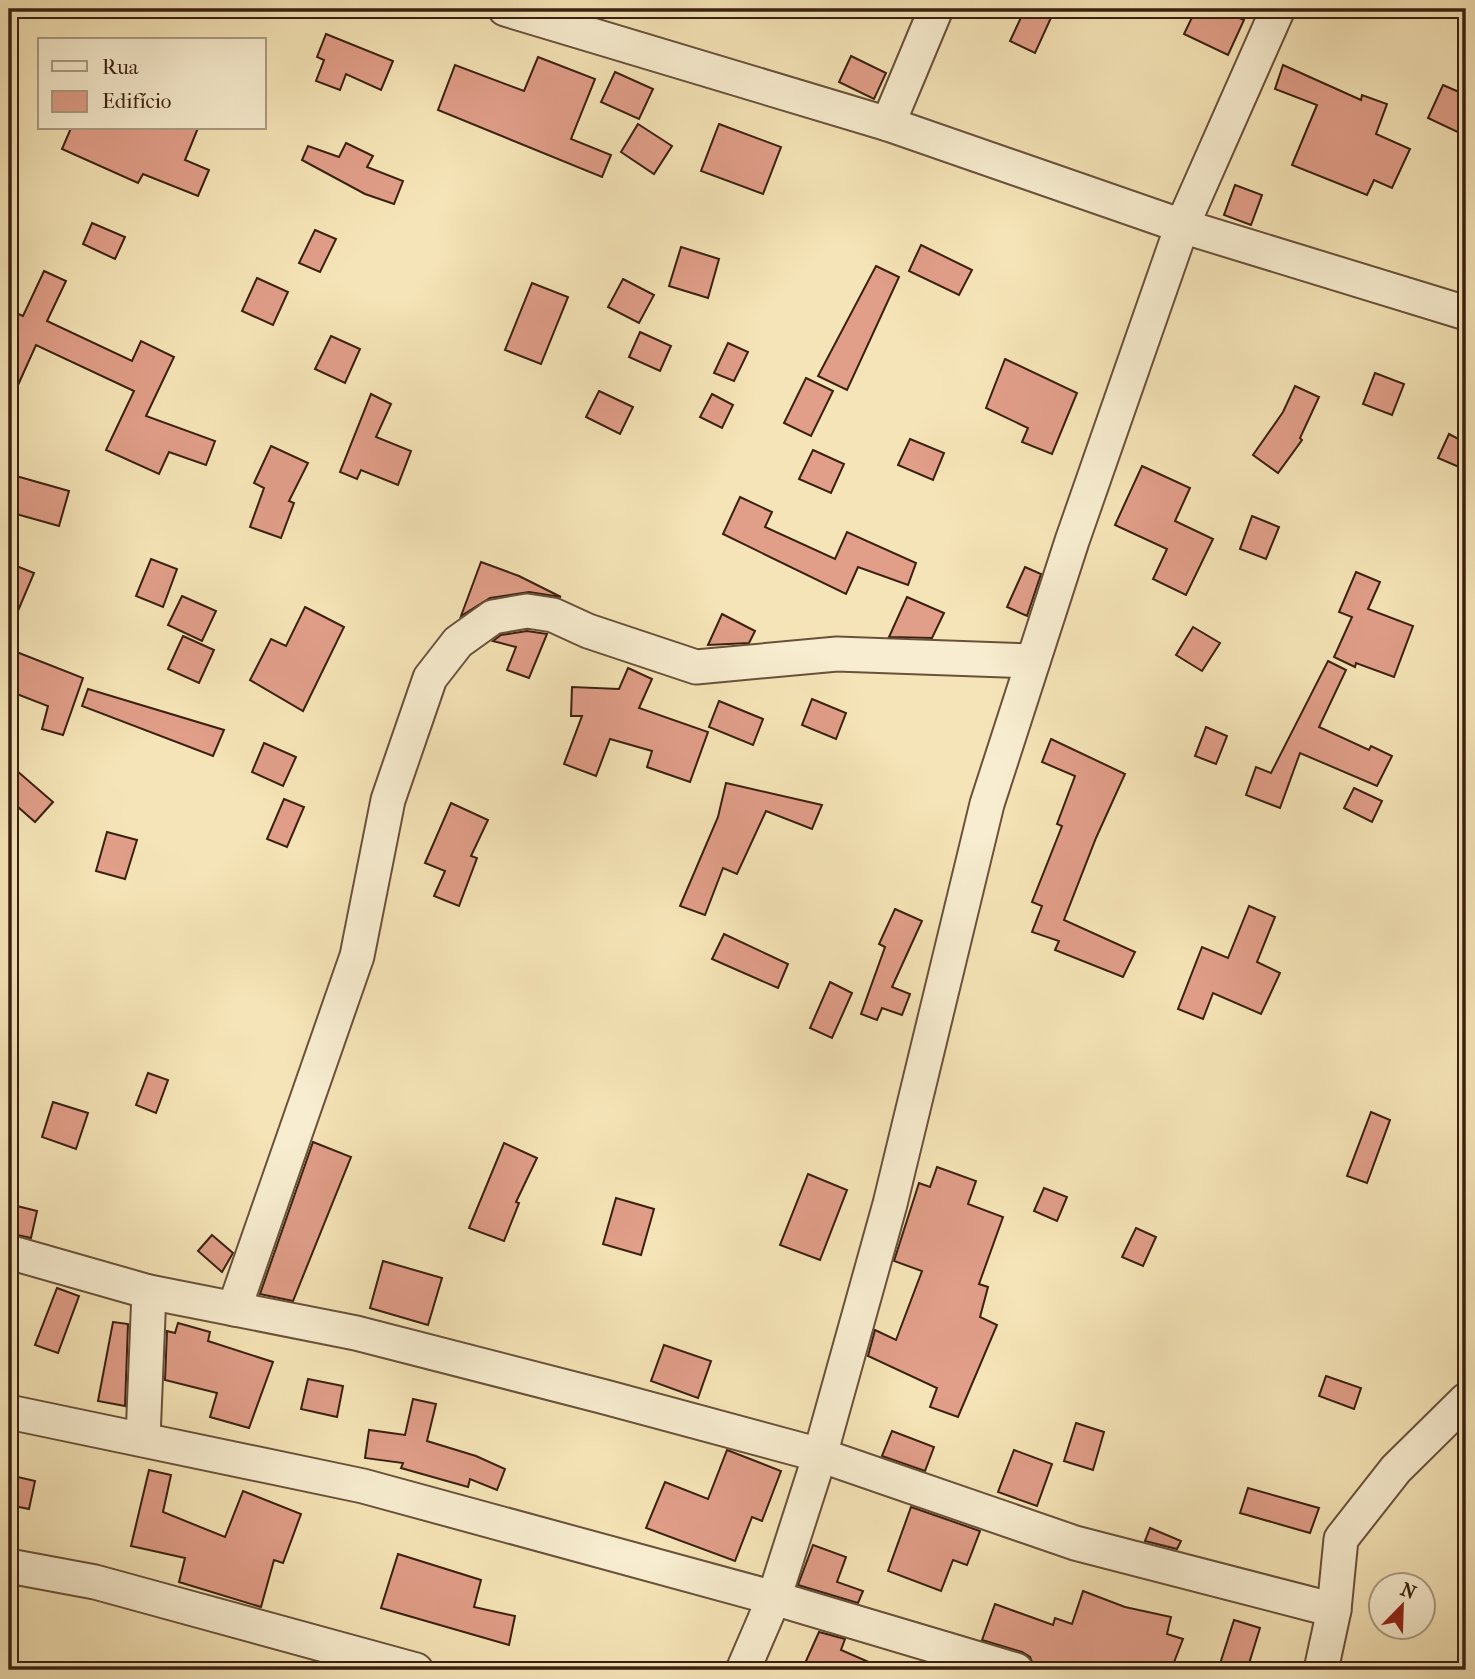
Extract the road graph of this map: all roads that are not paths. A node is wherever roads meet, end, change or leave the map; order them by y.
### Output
1 (936, 9) edge
2 (1278, 9) edge
3 (520, 11) edge
4 (888, 124) junction
5 (1182, 226) junction
6 (1466, 313) edge
7 (1033, 661) junction
8 (9, 1252) edge
9 (149, 1292) junction
10 (234, 1309) junction
11 (1466, 1400) edge
12 (9, 1412) edge
13 (144, 1438) junction
14 (820, 1455) junction
15 (9, 1566) edge
16 (774, 1598) junction
17 (1335, 1610) junction
18 (416, 1670) edge
19 (743, 1670) edge
20 (1016, 1670) edge
21 (1321, 1670) edge

1 - 4 street
2 - 5 street
3 - 4 street
4 - 5 street
5 - 6 street
5 - 7 street
7 - 10 street
7 - 14 street
8 - 9 street
9 - 10 street
9 - 13 street
10 - 14 street
11 - 17 street
12 - 13 street
13 - 16 street
14 - 16 street
14 - 17 street
15 - 18 street
16 - 19 street
16 - 20 street
17 - 21 street

